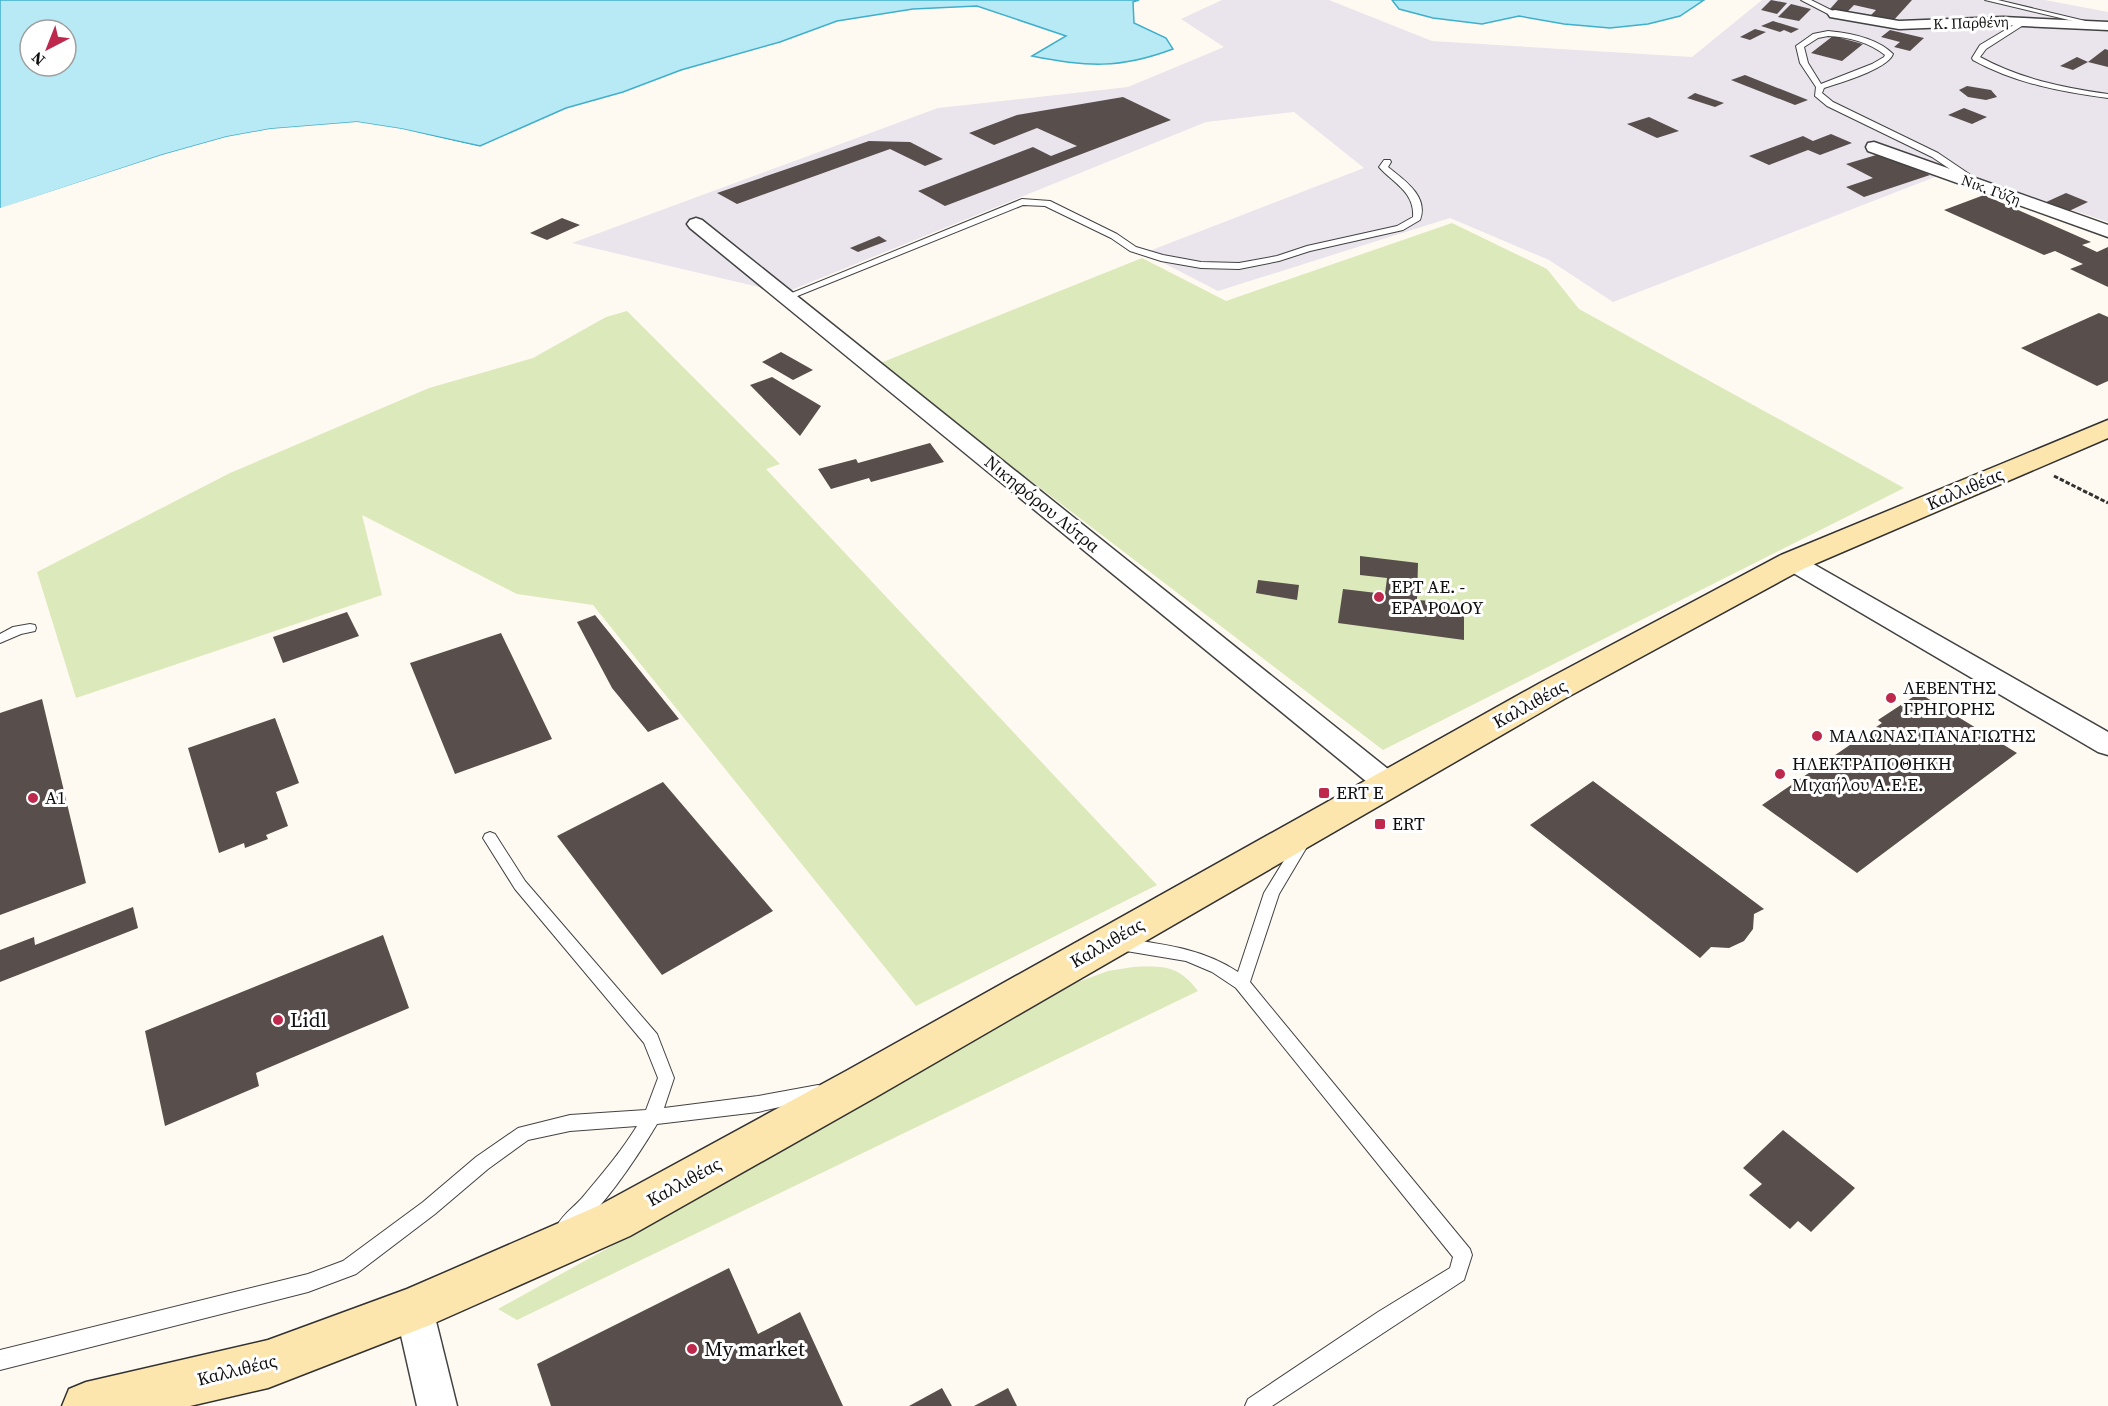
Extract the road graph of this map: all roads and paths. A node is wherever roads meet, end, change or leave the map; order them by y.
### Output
1 (1805, 0) edge
2 (1989, 0) edge
3 (1835, 14) joint
4 (2022, 22) junction
5 (2103, 26) edge
6 (1820, 87) junction
7 (2108, 96) edge
8 (1874, 147) dead end
9 (1387, 162) dead end
10 (1982, 187) junction
11 (696, 224) dead end
12 (2108, 231) edge
13 (787, 297) junction
14 (2108, 428) edge
15 (2026, 463) junction
16 (2108, 503) edge
17 (1792, 562) junction
18 (30, 628) dead end
19 (0, 639) edge
20 (2108, 745) edge
21 (1388, 784) junction
22 (1312, 827) junction
23 (490, 838) dead end
24 (1109, 942) junction
25 (1242, 983) junction
26 (861, 1084) junction
27 (652, 1118) junction
28 (529, 1258) junction
29 (414, 1309) junction
30 (0, 1360) edge
31 (86, 1406) edge
32 (437, 1406) edge
33 (1255, 1406) edge

1 - 3 lane
2 - 5 lane
3 - 4 street, Κ. Παρθένη
4 - 5 street, Κ. Παρθένη
4 - 7 lane
6 - 6 lane
6 - 10 lane
8 - 10 street, Νικ. Γύζη
9 - 13 lane
10 - 12 street, Νικ. Γύζη
11 - 13 street, Νικηφόρου Λύτρα
13 - 21 street, Νικηφόρου Λύτρα
14 - 15 main road, Καλλιθέας
15 - 16 path
15 - 17 main road, Καλλιθέας
17 - 20 street
17 - 21 main road, Καλλιθέας
18 - 19 lane
21 - 22 main road, Καλλιθέας
22 - 24 main road, Καλλιθέας
22 - 25 lane
23 - 27 lane
24 - 25 lane
24 - 26 main road, Καλλιθέας
25 - 33 lane
26 - 27 lane
26 - 28 main road, Καλλιθέας
27 - 28 lane
27 - 30 lane
28 - 29 main road, Καλλιθέας
29 - 31 main road, Καλλιθέας
29 - 32 street

